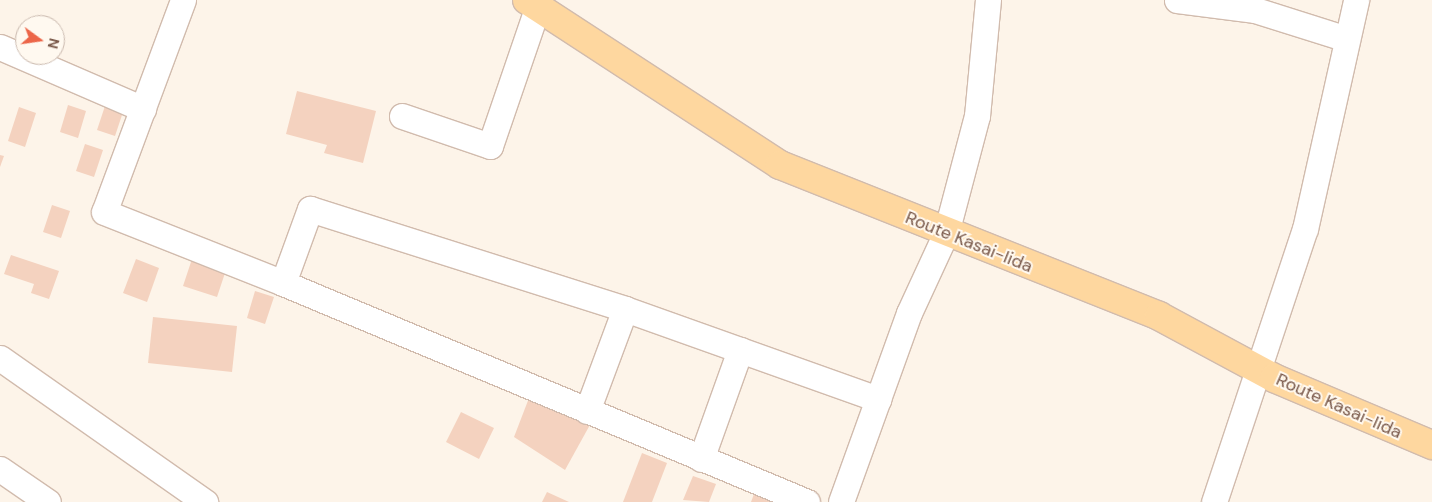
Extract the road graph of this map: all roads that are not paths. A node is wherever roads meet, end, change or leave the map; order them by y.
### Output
1 (182, 0) edge
2 (988, 0) edge
3 (1177, 0) edge
4 (1356, 0) edge
5 (535, 2) edge
6 (1347, 39) junction
7 (0, 47) edge
8 (143, 109) junction
9 (402, 116) dead end
10 (946, 233) junction
11 (283, 283) junction
12 (626, 309) junction
13 (740, 350) junction
14 (0, 358) edge
15 (1260, 369) junction
16 (878, 399) junction
17 (586, 412) junction
18 (1432, 445) edge
19 (701, 459) junction
20 (0, 469) edge
21 (48, 502) edge
22 (205, 502) edge
23 (807, 502) edge
24 (840, 502) edge
25 (1214, 502) edge

1 - 8 street
2 - 10 street
3 - 6 street
4 - 6 street
5 - 9 street
5 - 10 main road, Route Kasai-Iida
6 - 15 street
7 - 8 street
8 - 11 street
10 - 15 main road, Route Kasai-Iida
10 - 16 street
11 - 12 street
11 - 17 street
12 - 13 street
12 - 17 street
13 - 16 street
13 - 19 street
14 - 22 street
15 - 18 main road, Route Kasai-Iida
15 - 25 street
16 - 24 street
17 - 19 street
19 - 23 street
20 - 21 street

